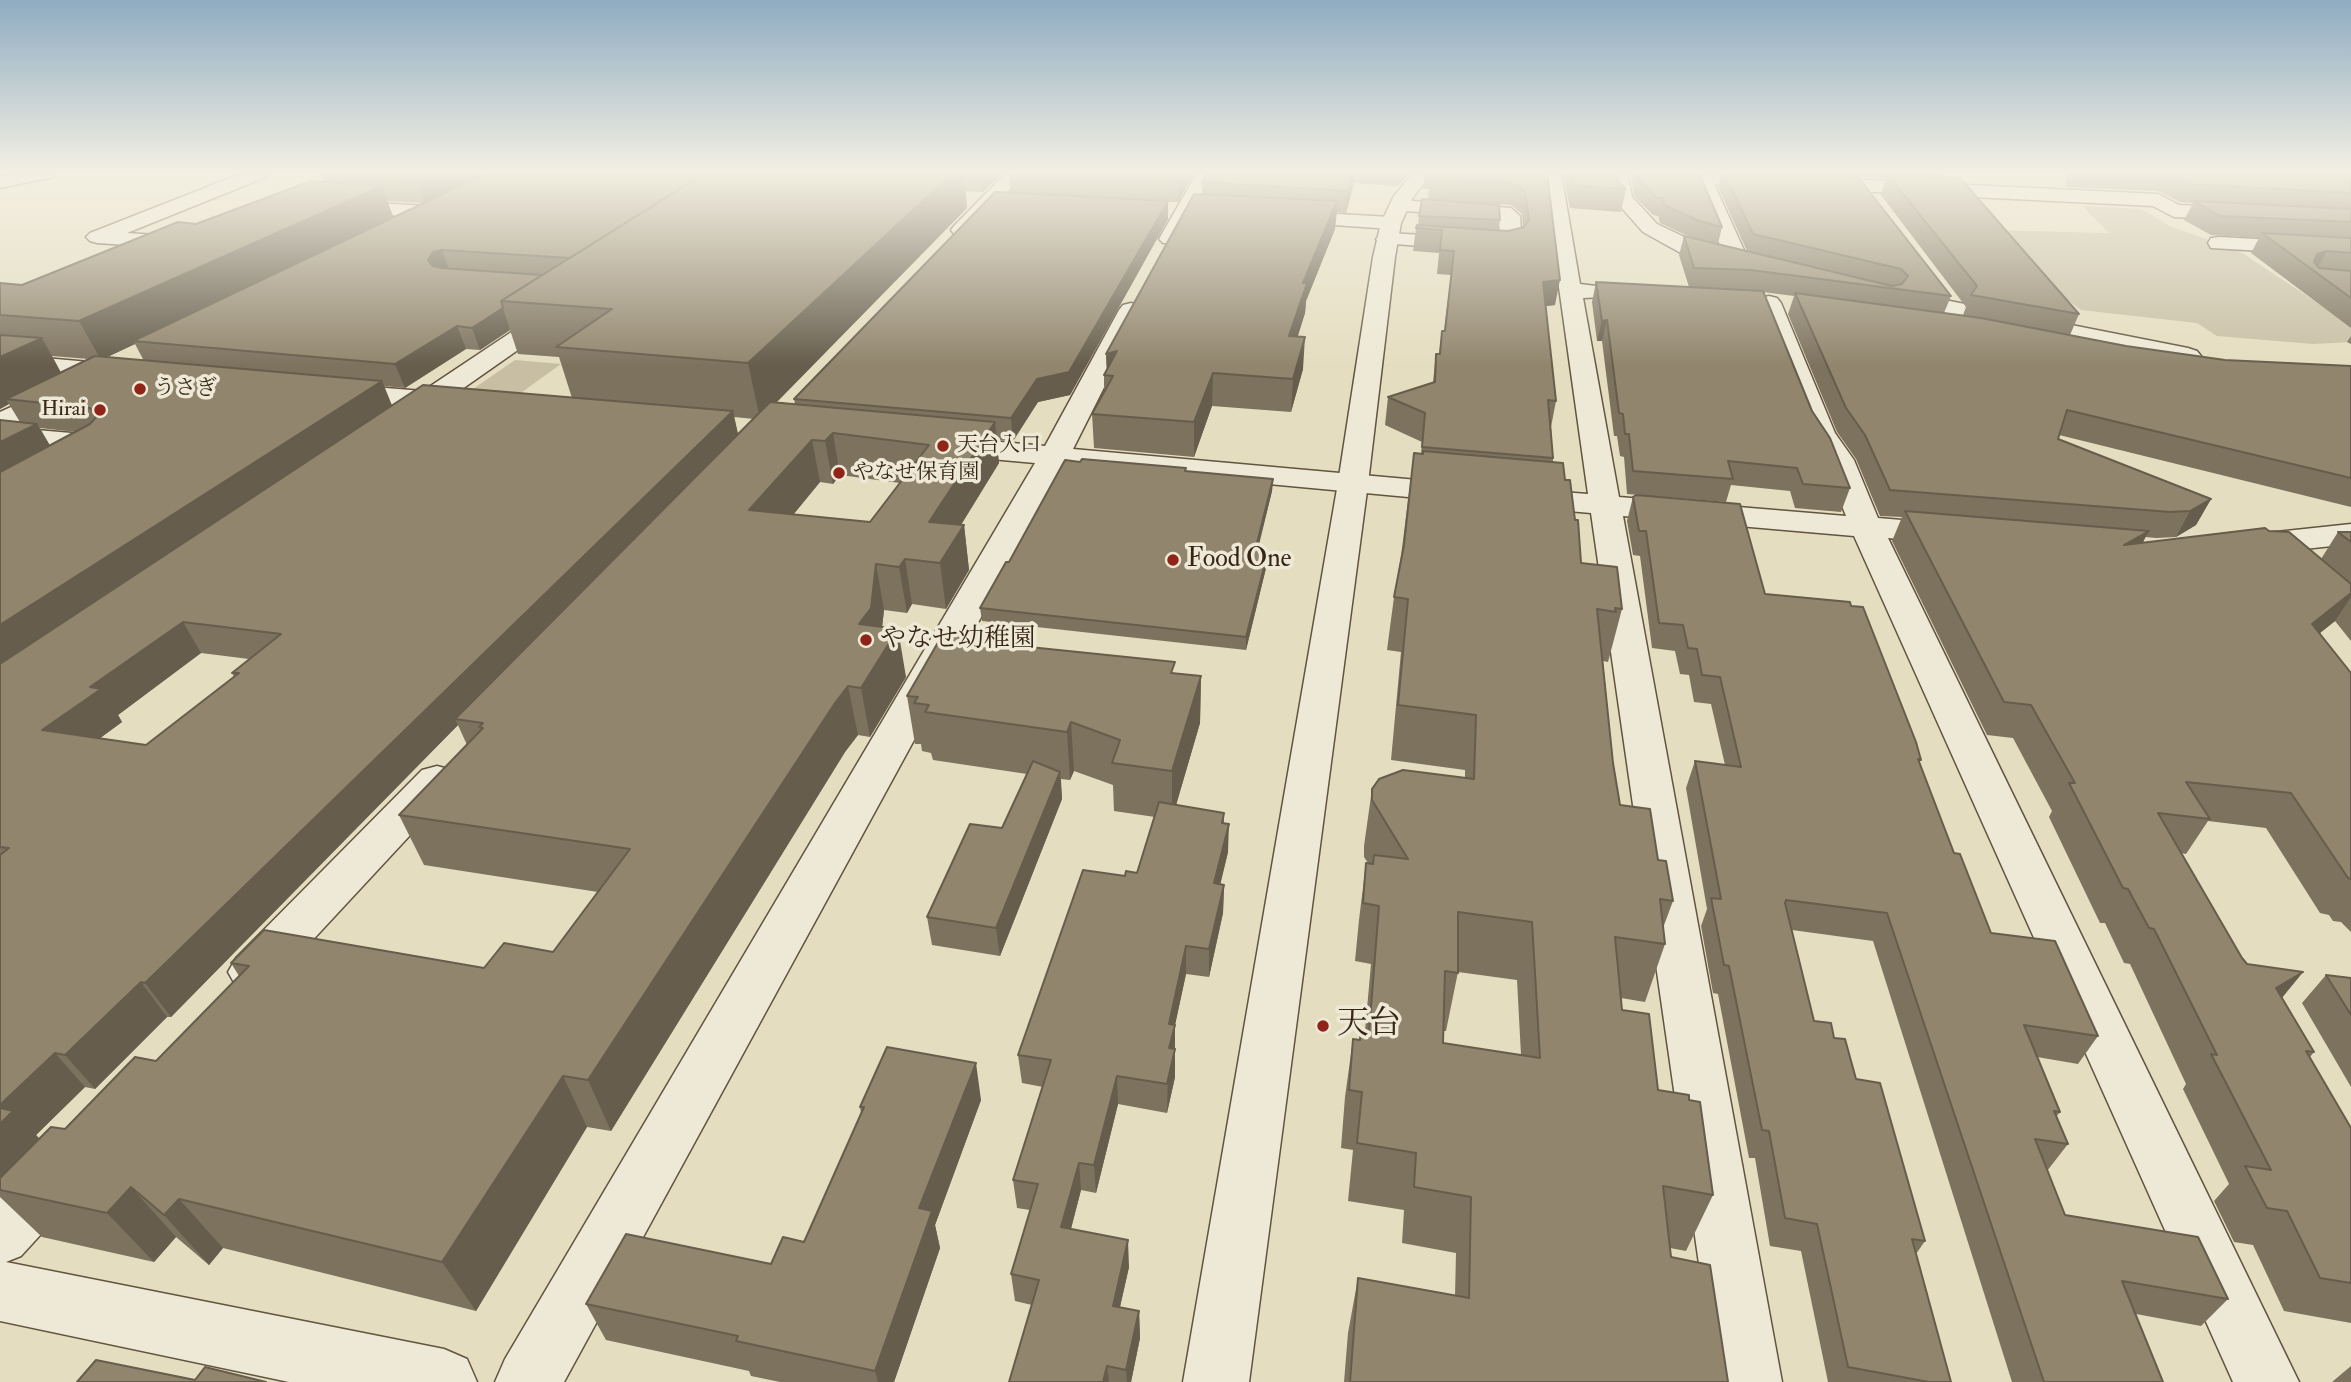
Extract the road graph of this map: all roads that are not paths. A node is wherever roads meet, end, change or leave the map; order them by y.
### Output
1 (104, 237) edge
2 (955, 237) edge
3 (1171, 237) edge
4 (1390, 237) edge
5 (1463, 237) edge
6 (1511, 237) edge
7 (1562, 237) edge
8 (1664, 237) edge
9 (1728, 237) edge
10 (2219, 243) dead end
11 (202, 244) edge
12 (2351, 250) edge
13 (934, 259) edge
14 (1737, 260) junction
15 (1931, 279) edge
16 (1570, 291) junction
17 (1624, 293) edge
18 (1874, 293) edge
19 (579, 297) edge
20 (1954, 311) junction
21 (1878, 317) edge
22 (0, 362) edge
23 (143, 364) edge
24 (104, 371) junction
25 (307, 389) edge
26 (427, 400) junction
27 (476, 404) edge
28 (0, 423) edge
29 (388, 426) edge
30 (0, 435) edge
31 (917, 443) edge
32 (1055, 456) junction
33 (1353, 483) junction
34 (0, 495) edge
35 (1605, 505) junction
36 (1866, 527) junction
37 (2351, 534) edge
38 (1976, 536) edge
39 (2271, 543) junction
40 (2220, 547) edge
41 (2301, 569) edge
42 (465, 751) edge
43 (225, 1001) edge
44 (85, 1148) edge
45 (0, 1236) edge
46 (0, 1291) edge
47 (444, 1382) edge
48 (528, 1382) edge
49 (1216, 1382) edge
50 (1749, 1382) edge
51 (2266, 1382) edge

1 - 11 street
2 - 13 street
3 - 32 street
4 - 33 street
5 - 6 street
7 - 16 street
8 - 14 street
9 - 14 street
10 - 12 street
14 - 36 street
15 - 20 street
16 - 17 street
16 - 35 street
18 - 20 street
19 - 26 street
20 - 21 street
22 - 24 street
23 - 24 street
24 - 28 street
25 - 26 street
26 - 27 street
26 - 29 street
30 - 34 street
31 - 32 street
32 - 33 street
32 - 48 street
33 - 35 street
33 - 49 street
35 - 36 street
35 - 50 street
36 - 38 street
36 - 51 street
37 - 39 street
39 - 40 street
39 - 41 street
42 - 43 street
44 - 45 street
46 - 47 street

